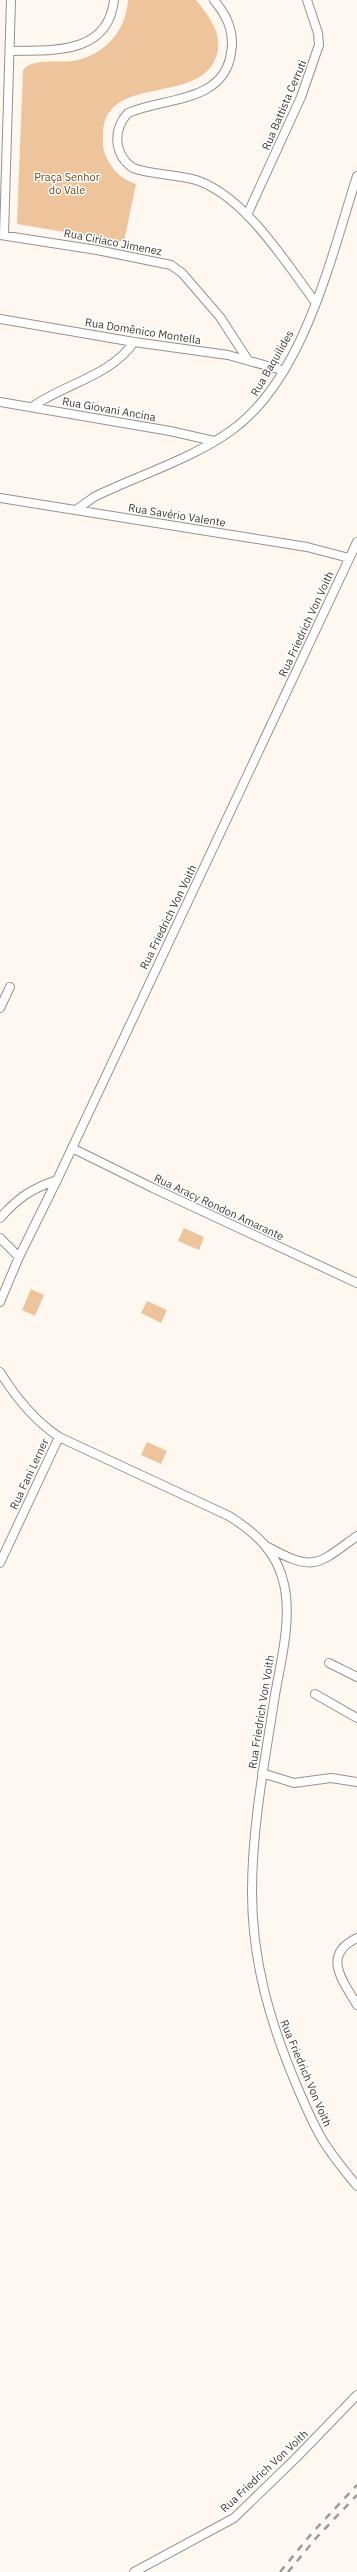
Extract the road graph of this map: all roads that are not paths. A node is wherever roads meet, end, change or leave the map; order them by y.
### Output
1 (11, 0) edge
2 (114, 0) edge
3 (214, 0) edge
4 (307, 0) edge
5 (10, 51) junction
6 (357, 176) edge
7 (247, 215) junction
8 (2, 235) edge
9 (316, 303) junction
10 (2, 317) edge
11 (134, 342) junction
12 (248, 360) junction
13 (282, 370) junction
14 (0, 402) edge
15 (32, 408) junction
16 (214, 441) junction
17 (0, 498) edge
18 (76, 510) junction
19 (357, 542) edge
20 (349, 558) junction
21 (10, 987) dead end
22 (0, 1008) edge
23 (72, 1148) junction
24 (57, 1180) junction
25 (0, 1218) edge
26 (0, 1238) edge
27 (19, 1257) junction
28 (357, 1283) edge
29 (0, 1302) edge
30 (0, 1372) edge
31 (59, 1438) junction
32 (357, 1536) edge
33 (268, 1547) junction
34 (0, 1563) edge
35 (329, 1663) dead end
36 (357, 1676) edge
37 (315, 1694) dead end
38 (357, 1718) edge
39 (262, 1773) junction
40 (357, 1782) edge
41 (357, 1938) edge
42 (357, 2005) edge
43 (357, 2186) edge
44 (357, 2395) edge
45 (134, 2572) edge

1 - 5 street
2 - 5 street
3 - 7 street
4 - 7 street, Rua Battista Cerruti
5 - 8 street
6 - 9 street, Rua Baquilides
7 - 9 street
8 - 12 street, Rua Ciríaco Jimenez
9 - 13 street, Rua Baquilides
10 - 11 street, Rua Domênico Montella
11 - 12 street, Rua Domênico Montella
11 - 15 street
12 - 13 street, Rua Domênico Montella
13 - 16 street, Rua Baquilides
14 - 15 street, Rua Giovani Ancina
15 - 16 street, Rua Giovani Ancina
16 - 18 street, Rua Baquilides
17 - 18 street, Rua Savério Valente
18 - 20 street, Rua Savério Valente
19 - 20 street, Rua Friedrich Von Voith
20 - 23 street, Rua Friedrich Von Voith
21 - 22 street
23 - 24 street, Rua Friedrich Von Voith
23 - 28 street, Rua Aracy Rondon Amarante
24 - 25 street
24 - 27 street, Rua Friedrich Von Voith
26 - 27 street
27 - 29 street, Rua Friedrich Von Voith
30 - 31 street, Rua Friedrich Von Voith
31 - 33 street, Rua Friedrich Von Voith
31 - 34 street, Rua Fani Lerner
32 - 33 street
33 - 39 street, Rua Friedrich Von Voith
35 - 36 street
37 - 38 street
39 - 40 street
39 - 43 street, Rua Friedrich Von Voith
41 - 42 street
44 - 45 street, Rua Friedrich Von Voith

